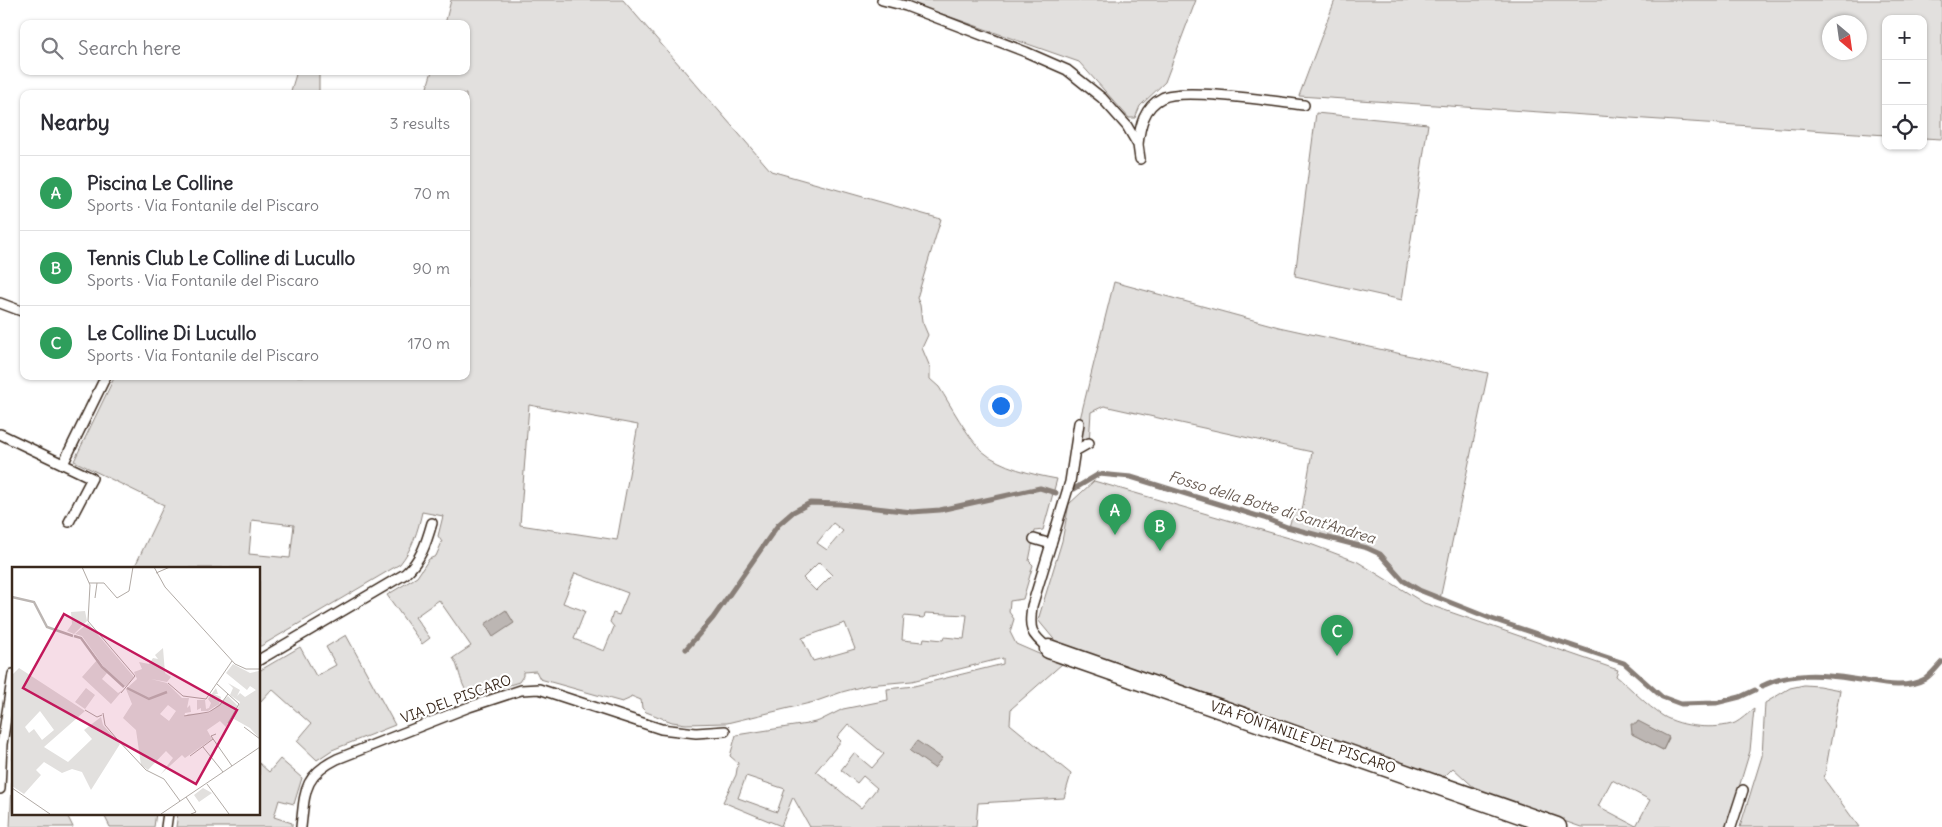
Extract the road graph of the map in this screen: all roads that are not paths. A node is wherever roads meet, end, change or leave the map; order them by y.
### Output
1 (882, 0) edge
2 (1304, 105) dead end
3 (1138, 145) junction
4 (1140, 159) dead end
5 (0, 303) edge
6 (20, 310) edge
7 (104, 380) edge
8 (1079, 423) dead end
9 (0, 434) edge
10 (1090, 443) dead end
11 (1075, 452) junction
12 (63, 464) junction
13 (69, 522) dead end
14 (432, 523) dead end
15 (1034, 539) dead end
16 (1051, 544) junction
17 (1049, 648) joint
18 (260, 659) edge
19 (12, 680) edge
20 (725, 731) dead end
21 (0, 789) edge
22 (1743, 790) dead end
23 (168, 814) edge
24 (166, 827) edge
25 (302, 827) edge
26 (1557, 827) edge
27 (1731, 827) edge

1 - 3 lane
2 - 3 lane
3 - 4 lane
5 - 6 lane
7 - 12 lane
8 - 11 lane
9 - 12 lane
10 - 11 lane
11 - 16 lane
12 - 13 lane
14 - 18 lane
15 - 16 lane
16 - 17 lane
17 - 26 street, VIA FONTANILE DEL PISCARO
19 - 21 lane
20 - 25 lane, VIA DEL PISCARO
22 - 27 lane
23 - 24 lane

